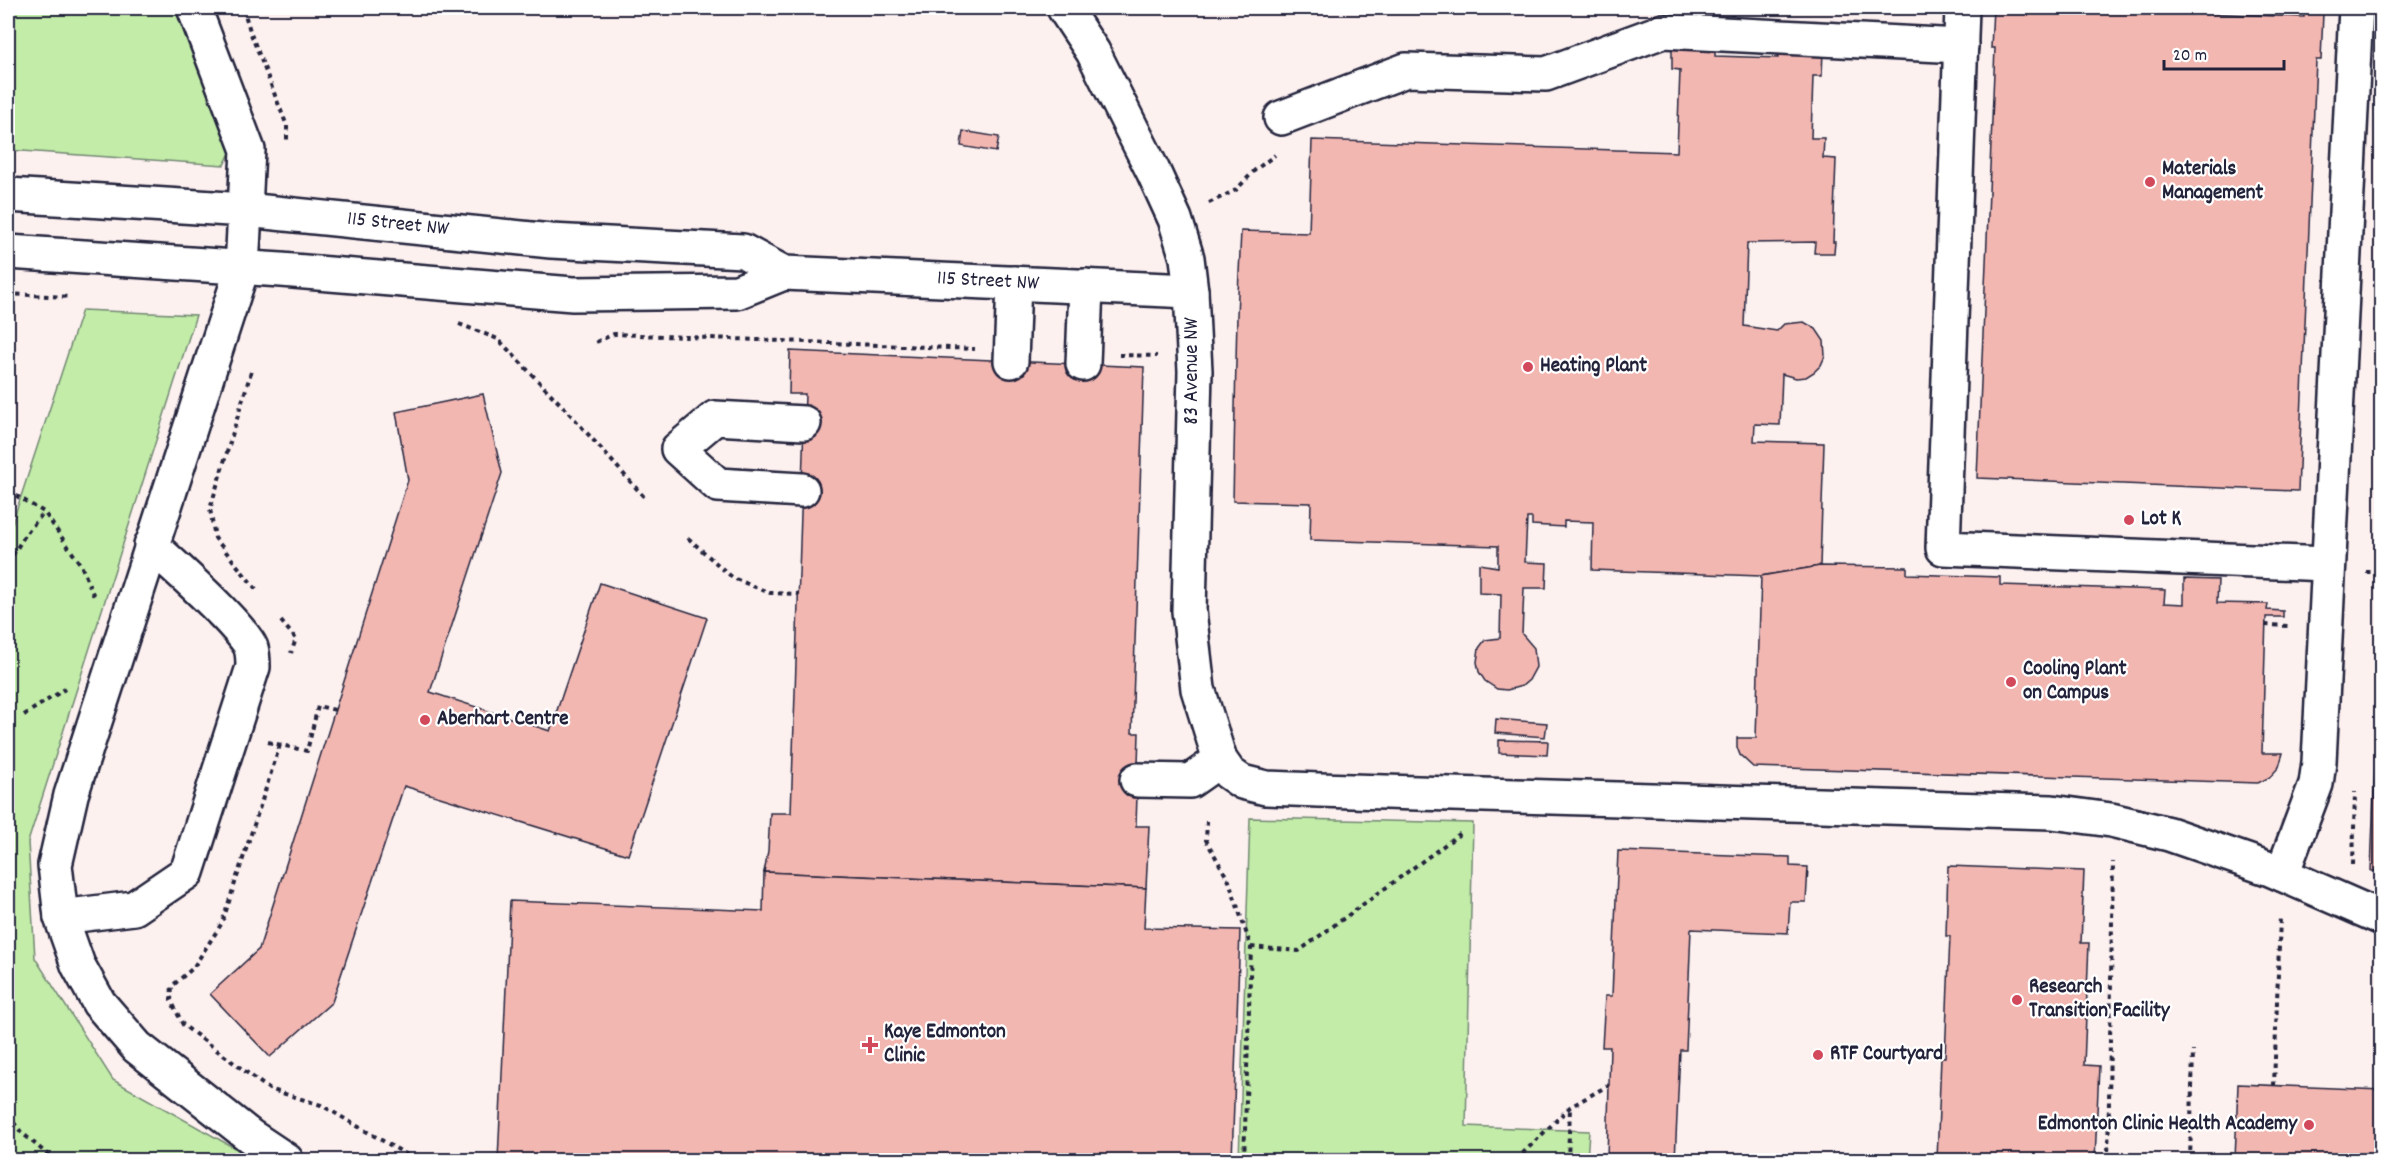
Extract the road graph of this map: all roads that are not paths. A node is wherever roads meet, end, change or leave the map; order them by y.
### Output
1 (194, 8) edge
2 (1064, 8) edge
3 (1962, 8) edge
4 (2356, 8) edge
5 (1960, 46) junction
6 (1281, 118) road end
7 (8, 195) edge
8 (245, 210) junction
9 (8, 252) edge
10 (242, 269) junction
11 (784, 273) junction
12 (1014, 283) junction
13 (1086, 286) junction
14 (1191, 291) junction
15 (1011, 361) dead end
16 (1083, 364) dead end
17 (804, 423) dead end
18 (802, 490) dead end
19 (151, 545) junction
20 (2327, 564) junction
21 (1220, 760) junction
22 (1137, 780) dead end
23 (2282, 874) junction
24 (61, 917) junction
25 (2382, 918) edge
26 (286, 1161) edge

1 - 8 street
2 - 14 street, 83 Avenue NW
3 - 5 street
4 - 20 street
5 - 6 street
5 - 20 street
7 - 8 street, 115 Street NW
8 - 10 street
8 - 11 street, 115 Street NW
9 - 10 street, 115 Street NW
10 - 11 street, 115 Street NW
10 - 19 street
11 - 12 street, 115 Street NW
12 - 13 street, 115 Street NW
12 - 15 street
13 - 14 street, 115 Street NW
13 - 16 street
14 - 21 street, 83 Avenue NW
17 - 18 street
19 - 24 street
19 - 24 street
20 - 23 street
21 - 22 street
21 - 23 street
23 - 25 street
24 - 26 street

